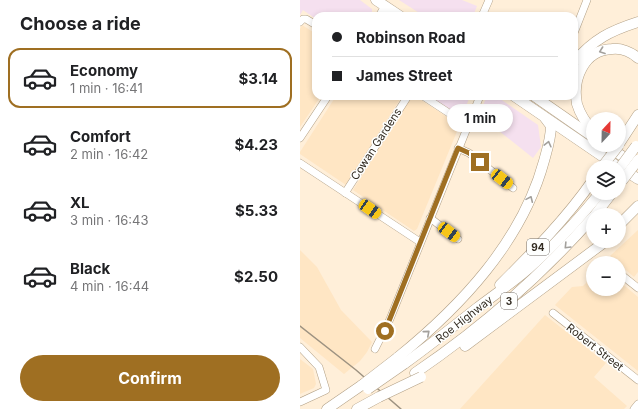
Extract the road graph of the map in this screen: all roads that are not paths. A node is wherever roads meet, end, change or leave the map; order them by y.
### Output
1 (376, 0) edge
2 (488, 0) edge
3 (588, 0) edge
4 (392, 8) edge
5 (484, 12) edge
6 (301, 21) edge
7 (638, 22) edge
8 (312, 23) edge
9 (578, 24) edge
10 (578, 57) edge
11 (638, 58) edge
12 (578, 77) edge
13 (325, 100) edge
14 (405, 100) edge
15 (429, 100) edge
16 (478, 100) edge
17 (520, 100) edge
18 (577, 100) edge
19 (551, 101) edge
20 (638, 115) edge
21 (545, 118) junction
22 (586, 122) edge
23 (468, 124) junction
24 (560, 127) junction
25 (626, 129) edge
26 (586, 131) edge
27 (300, 138) edge
28 (637, 144) edge
29 (458, 148) junction
30 (622, 152) edge
31 (607, 160) edge
32 (625, 160) edge
33 (638, 160) edge
34 (300, 163) edge
35 (638, 166) edge
36 (626, 172) edge
37 (626, 175) edge
38 (638, 179) edge
39 (513, 188) dead end
40 (586, 189) edge
41 (345, 193) junction
42 (594, 200) edge
43 (607, 200) edge
44 (638, 206) edge
45 (600, 208) edge
46 (638, 217) edge
47 (430, 218) junction
48 (626, 218) edge
49 (586, 225) edge
50 (626, 226) edge
51 (458, 239) dead end
52 (420, 242) junction
53 (593, 248) edge
54 (597, 248) edge
55 (576, 264) junction
56 (626, 278) edge
57 (636, 284) edge
58 (478, 308) junction
59 (553, 313) dead end
60 (300, 347) edge
61 (375, 348) dead end
62 (400, 361) junction
63 (418, 375) junction
64 (638, 380) edge
65 (365, 387) junction
66 (300, 402) edge
67 (638, 404) edge
68 (327, 409) edge
69 (330, 409) edge
70 (357, 409) edge
71 (634, 409) edge

1 - 4 highway
2 - 5 street
3 - 9 street
6 - 8 street
7 - 10 highway
11 -> 12 highway
13 - 27 street
14 - 41 street, Cowan Gardens
15 - 23 street
16 - 23 street
17 - 21 highway
18 -> 22 highway
19 - 24 highway
19 - 26 highway
20 - 25 highway
21 - 24 highway
62 -> 21 highway
23 - 29 street
24 - 31 highway
28 - 32 highway, bridge
29 - 39 street
29 - 47 street
30 - 35 highway
33 - 37 highway, bridge
34 - 41 street
36 - 38 highway
40 - 58 highway, 94
41 - 52 street
42 - 58 highway, Roe Highway / 3
43 - 45 highway, Roe Highway / 3
44 - 48 highway
46 - 50 highway
47 - 51 street
47 - 52 street
49 -> 63 highway, Roe Highway / 3
52 - 61 street
53 - 55 highway
54 - 55 highway
55 - 63 highway
56 - 57 street
58 - 62 highway, Roe Highway / 3
59 - 64 street, Robert Street
60 - 66 street
62 - 65 highway, Roe Highway / 3, bridge
63 - 70 highway, Roe Highway / 3, bridge
65 - 68 highway
65 - 69 highway, Roe Highway / 3
67 - 71 street

